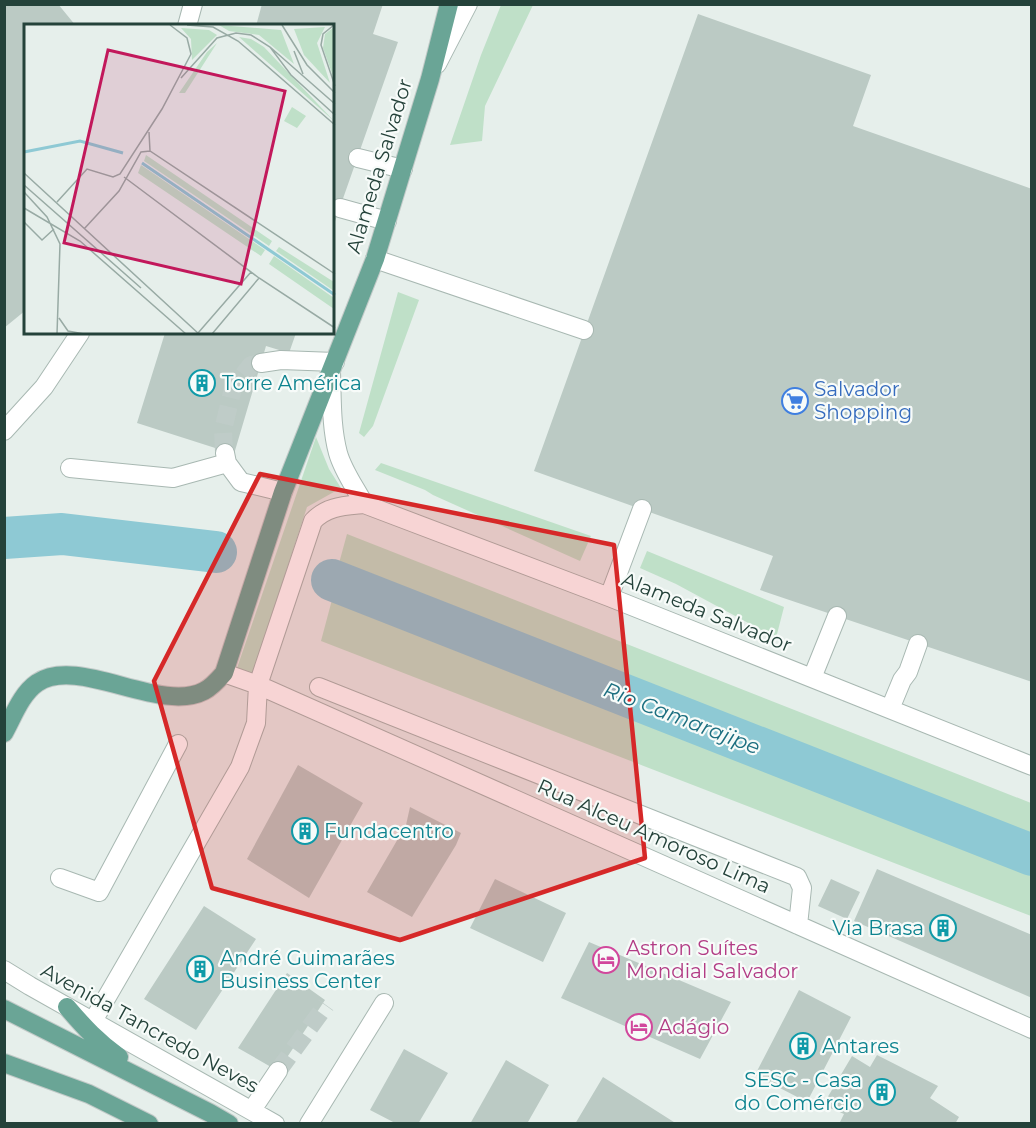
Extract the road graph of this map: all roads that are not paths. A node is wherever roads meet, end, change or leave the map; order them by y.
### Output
1 (193, 4) edge
2 (449, 4) edge
3 (468, 4) edge
4 (188, 24) edge
5 (430, 79) junction
6 (358, 158) dead end
7 (403, 169) junction
8 (340, 208) dead end
9 (387, 221) junction
10 (375, 259) junction
11 (585, 330) dead end
12 (79, 334) edge
13 (261, 363) tunnel mouth
14 (333, 367) junction
15 (4, 431) edge
16 (70, 468) dead end
17 (282, 495) junction
18 (364, 504) junction
19 (642, 509) dead end
20 (609, 597) junction
21 (837, 616) dead end
22 (918, 644) dead end
23 (224, 673) junction
24 (812, 678) junction
25 (258, 685) junction
26 (319, 687) dead end
27 (890, 710) junction
28 (4, 733) edge
29 (178, 744) dead end
30 (1032, 766) edge
31 (60, 878) dead end
32 (798, 925) junction
33 (4, 970) edge
34 (384, 1004) dead end
35 (67, 1007) junction
36 (4, 1009) edge
37 (93, 1021) junction
38 (1032, 1029) edge
39 (4, 1063) edge
40 (278, 1071) tunnel mouth
41 (252, 1110) junction
42 (210, 1113) junction
43 (149, 1124) edge
44 (229, 1124) edge
45 (275, 1124) edge
46 (309, 1124) edge

1 - 4 street
2 - 5 main road, Alameda Salvador
3 - 5 street
5 - 7 main road, Alameda Salvador
6 - 7 street
7 - 9 main road, Alameda Salvador
8 - 9 street
9 - 10 main road, Alameda Salvador
10 - 11 street
10 - 14 main road, Alameda Salvador
12 - 15 street
13 - 14 street
14 - 17 main road, Alameda Salvador
14 - 18 street, Alameda Salvador
16 - 17 street
17 - 23 main road, Alameda Salvador
18 - 20 street, Alameda Salvador
18 - 25 street, Alameda Salvador
19 - 20 street
20 - 24 street, Alameda Salvador
21 - 24 street
22 - 27 street
23 - 25 street, Rua Alceu Amoroso Lima
23 - 28 main road
24 - 27 street, Alameda Salvador
25 - 32 street, Rua Alceu Amoroso Lima
25 - 37 street
26 - 32 street
27 - 30 street, Alameda Salvador
29 - 31 street
32 - 38 street, Rua Alceu Amoroso Lima
33 - 35 street, Avenida Tancredo Neves
34 - 46 street
35 - 37 street, Avenida Tancredo Neves
35 - 42 main road
36 - 42 main road
37 - 41 street, Avenida Tancredo Neves
39 - 43 main road
40 - 41 street
41 - 45 street, Avenida Tancredo Neves
42 - 44 main road

